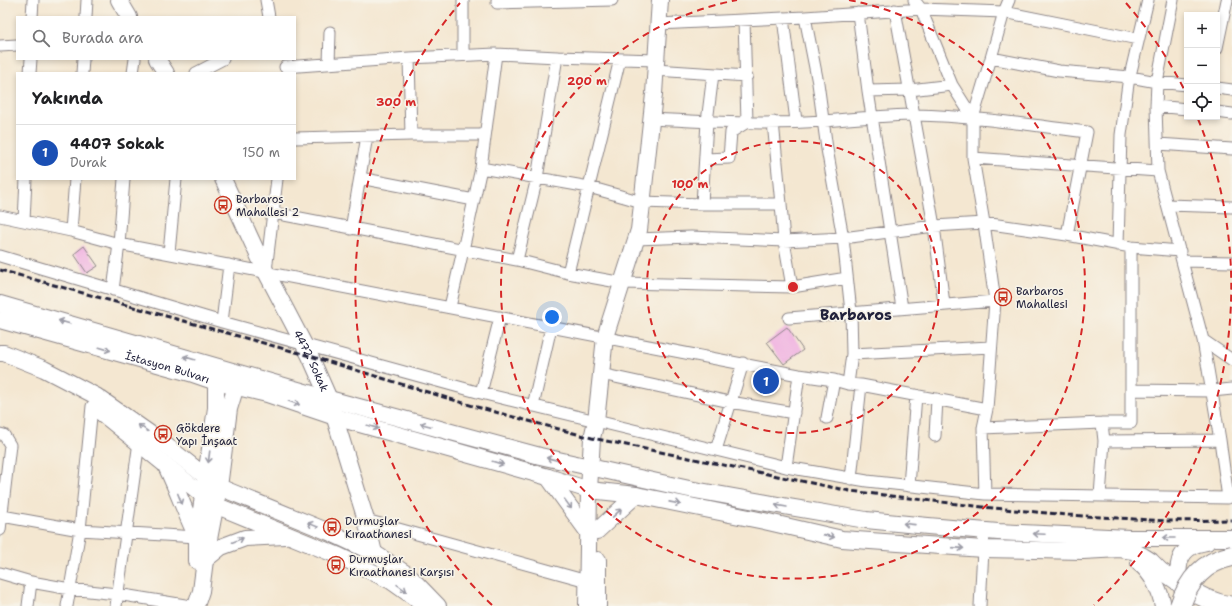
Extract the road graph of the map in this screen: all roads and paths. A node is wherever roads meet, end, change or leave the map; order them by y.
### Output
1 (33, 0) edge
2 (87, 0) edge
3 (119, 0) edge
4 (266, 0) edge
5 (463, 0) edge
6 (497, 0) edge
7 (612, 0) edge
8 (660, 0) edge
9 (1008, 0) edge
10 (1148, 0) edge
11 (1172, 0) edge
12 (1227, 0) edge
13 (920, 3) edge
14 (895, 10) junction
15 (1004, 12) junction
16 (858, 13) junction
17 (32, 16) edge
18 (86, 16) edge
19 (129, 16) edge
20 (269, 16) edge
21 (805, 17) junction
22 (783, 18) junction
23 (744, 20) junction
24 (658, 24) junction
25 (330, 32) dead end
26 (1220, 34) edge
27 (1138, 39) junction
28 (16, 45) edge
29 (0, 46) edge
30 (496, 54) junction
31 (463, 55) junction
32 (557, 57) junction
33 (409, 58) junction
34 (620, 58) junction
35 (991, 58) junction
36 (31, 60) edge
37 (83, 60) edge
38 (135, 60) edge
39 (158, 60) edge
40 (221, 60) edge
41 (329, 64) junction
42 (655, 65) junction
43 (284, 66) edge
44 (30, 72) edge
45 (82, 72) edge
46 (133, 72) edge
47 (165, 72) edge
48 (198, 72) edge
49 (713, 74) junction
50 (747, 76) junction
51 (1130, 77) junction
52 (1157, 82) junction
53 (952, 85) junction
54 (1184, 85) edge
55 (1220, 88) edge
56 (910, 90) junction
57 (1232, 90) edge
58 (868, 92) junction
59 (1156, 106) junction
60 (1184, 109) edge
61 (1220, 112) edge
62 (1232, 114) edge
63 (914, 115) junction
64 (872, 117) junction
65 (973, 118) junction
66 (651, 119) junction
67 (823, 121) junction
68 (707, 122) junction
69 (747, 122) junction
70 (773, 122) junction
71 (796, 122) junction
72 (411, 135) junction
73 (485, 135) junction
74 (367, 136) junction
75 (296, 138) edge
76 (1158, 144) junction
77 (1232, 149) edge
78 (972, 158) junction
79 (705, 159) junction
80 (1081, 165) junction
81 (481, 168) junction
82 (1120, 168) junction
83 (1158, 171) junction
84 (360, 178) junction
85 (537, 178) junction
86 (26, 180) edge
87 (75, 180) edge
88 (124, 180) edge
89 (176, 180) edge
90 (223, 180) edge
91 (277, 180) edge
92 (589, 187) junction
93 (474, 200) junction
94 (642, 202) junction
95 (702, 204) junction
96 (781, 204) junction
97 (1168, 205) junction
98 (1232, 207) edge
99 (274, 214) junction
100 (0, 216) edge
101 (24, 221) junction
102 (984, 222) junction
103 (934, 226) junction
104 (351, 229) junction
105 (71, 231) junction
106 (890, 232) junction
107 (1067, 235) junction
108 (843, 238) junction
109 (636, 239) junction
110 (784, 241) junction
111 (119, 244) junction
112 (1118, 245) junction
113 (1131, 247) junction
114 (463, 250) junction
115 (168, 253) junction
116 (0, 256) edge
117 (1181, 256) junction
118 (517, 260) junction
119 (1232, 262) edge
120 (229, 265) junction
121 (266, 272) junction
122 (568, 273) junction
123 (847, 278) junction
124 (623, 283) junction
125 (792, 287) junction
126 (113, 290) junction
127 (995, 301) junction
128 (0, 304) edge
129 (944, 304) junction
130 (450, 307) junction
131 (902, 308) junction
132 (852, 312) junction
133 (500, 317) junction
134 (789, 318) dead end
135 (0, 320) edge
136 (222, 322) junction
137 (551, 327) junction
138 (605, 337) junction
139 (1203, 340) junction
140 (304, 345) junction
141 (991, 347) junction
142 (0, 353) edge
143 (852, 354) junction
144 (1232, 360) edge
145 (0, 362) edge
146 (743, 363) junction
147 (227, 368) junction
148 (190, 373) junction
149 (601, 374) junction
150 (799, 374) junction
151 (834, 380) junction
152 (216, 382) junction
153 (848, 384) junction
154 (861, 385) junction
155 (236, 386) junction
156 (1232, 389) edge
157 (1131, 390) junction
158 (1212, 391) junction
159 (480, 393) junction
160 (267, 394) junction
161 (916, 396) junction
162 (329, 399) junction
163 (937, 399) junction
164 (730, 402) junction
165 (92, 406) junction
166 (533, 406) junction
167 (223, 409) junction
168 (986, 409) junction
169 (794, 413) junction
170 (335, 417) junction
171 (827, 418) dead end
172 (596, 421) junction
173 (1102, 423) junction
174 (983, 428) junction
175 (0, 434) edge
176 (936, 436) dead end
177 (1220, 440) junction
178 (1104, 441) junction
179 (139, 442) junction
180 (716, 450) junction
181 (164, 463) junction
182 (786, 467) junction
183 (594, 468) junction
184 (548, 477) junction
185 (851, 478) junction
186 (213, 483) junction
187 (909, 486) junction
188 (593, 491) junction
189 (985, 494) junction
190 (636, 495) junction
191 (1100, 496) junction
192 (209, 500) junction
193 (2, 516) junction
194 (366, 520) junction
195 (0, 530) edge
196 (80, 530) junction
197 (593, 531) junction
198 (984, 531) junction
199 (126, 534) junction
200 (291, 535) junction
201 (197, 537) junction
202 (1227, 538) edge
203 (983, 549) junction
204 (1083, 551) junction
205 (374, 553) junction
206 (1232, 556) edge
207 (205, 560) junction
208 (0, 573) edge
209 (587, 581) junction
210 (31, 582) junction
211 (1180, 584) junction
212 (70, 589) junction
213 (117, 594) junction
214 (28, 606) edge
215 (67, 606) edge
216 (116, 606) edge
217 (191, 606) edge
218 (195, 606) edge
219 (422, 606) edge
220 (438, 606) edge
221 (586, 606) edge
222 (598, 606) edge
223 (980, 606) edge
224 (1164, 606) edge
225 (1180, 606) edge
226 (1232, 606) edge

1 - 17 street
2 - 18 street
3 - 19 street
4 - 20 street
5 - 31 street
6 - 7 street
8 - 24 street
9 - 15 street
10 - 27 street
11 - 52 street
12 - 26 street
13 - 14 street
13 - 15 street
13 - 53 street
14 - 16 street
14 - 56 street
15 - 27 street
15 - 35 street
16 - 21 street
16 - 58 street
21 - 22 street
21 - 67 street
22 - 23 street
22 - 71 street
23 - 24 street
23 - 50 street
24 - 42 street
25 - 41 street
27 - 51 street
28 - 29 street
30 - 31 street
30 - 32 street
30 - 73 street
31 - 33 street
32 - 34 street
32 - 85 street
33 - 41 street
33 - 72 street
34 - 42 street
34 - 92 street
35 - 51 street
35 - 65 street
36 - 44 street
37 - 45 street
38 - 46 street
39 - 47 street
40 - 48 street
41 - 43 street
42 - 49 street
42 - 66 street
49 - 50 street
49 - 68 street
50 - 69 street
51 - 52 street
51 - 82 street
52 - 54 street
52 - 59 street
53 - 56 street
53 - 65 street
55 - 57 street
56 - 58 street
56 - 63 street
58 - 64 street
59 - 60 street
59 - 76 street
61 - 62 street
63 - 64 street
63 - 65 street
63 - 103 street
64 - 67 street
64 - 106 street
65 - 78 street
65 - 80 street
66 - 68 street
66 - 94 street
67 - 71 street
67 - 108 street
68 - 69 street
68 - 79 street
69 - 70 street
69 - 79 street
70 - 71 street
70 - 96 street
72 - 73 street
72 - 74 street
73 - 81 street
74 - 75 street
74 - 84 street
76 - 77 street
76 - 83 street
78 - 80 street
78 - 102 street
79 - 95 street
80 - 82 street
80 - 107 street
81 - 85 street
81 - 93 street
82 - 83 street
82 - 112 street
83 - 97 street
84 - 93 street
84 - 104 street
85 - 92 street
85 - 118 street
86 - 101 street
87 - 105 street
88 - 111 street
89 - 115 street
90 - 121 street, 4472. Sokak
91 - 99 street
92 - 94 street
92 - 122 street
93 - 114 street
94 - 95 street
94 - 109 street
95 - 96 street
96 - 110 street
97 - 98 street
97 - 117 street
99 - 104 street
99 - 121 street
100 - 101 street
101 - 105 street
102 - 103 street
102 - 107 street
102 - 127 street
103 - 106 street
103 - 129 street
104 - 114 street
105 - 111 street
106 - 108 street
106 - 131 street
107 - 112 street
108 - 110 street
108 - 123 street
109 - 110 street
109 - 124 street
110 - 125 street
111 - 115 street
111 - 126 street
112 - 113 street
113 - 117 street
113 - 157 street
114 - 118 street
114 - 130 street
115 - 120 street
116 - 126 street
117 - 119 street
117 - 139 street
118 - 122 street
120 - 121 street
120 - 136 street
121 - 130 street
121 - 140 street, 4472. Sokak
122 - 124 street
123 - 125 street
123 - 132 street
124 - 125 street
124 - 138 street
126 - 136 street
127 - 129 street
127 - 141 street
147 -> 128 street, İstasyon Bulvarı
129 - 131 street
130 - 133 street
131 - 132 street
132 - 134 street
132 - 143 street
133 - 137 street
133 - 159 street
135 -> 148 street, İstasyon Bulvarı
136 - 140 street
137 - 138 street
137 - 166 street
138 - 146 street
138 - 149 street
139 - 144 street
139 - 158 street
140 - 159 street
140 - 162 street, 4472. Sokak
141 - 143 street
141 - 168 street
186 -> 142 street
143 - 153 street
145 - 165 street
146 - 150 street
146 - 164 street
147 - 152 street
147 - 155 street
147 - 162 street, İstasyon Bulvarı
148 - 152 street, İstasyon Bulvarı
148 - 167 street
149 - 164 street
149 - 172 street
150 - 151 street
150 - 169 street
151 - 153 street
151 - 171 street
152 - 155 street, İstasyon Bulvarı
152 - 167 street
153 - 154 street
154 - 161 street
154 - 185 street
155 - 160 street, İstasyon Bulvarı
155 - 167 street
156 - 158 street
157 - 158 street
157 - 173 street
158 - 177 street
159 - 166 street
160 - 167 street
160 -> 170 street, İstasyon Bulvarı
161 - 163 street
161 - 187 street
162 - 170 street, 4472. Sokak
183 -> 162 street, İstasyon Bulvarı
163 - 168 street
163 - 176 street
164 - 169 street
164 - 180 street
165 - 179 street
165 - 196 street
166 - 172 street
167 - 186 street
168 - 174 street
169 - 182 street
170 -> 184 street, İstasyon Bulvarı
170 - 194 street, 4472. Sokak
172 - 180 street
172 - 183 street
173 - 174 street
173 - 178 street
174 - 189 street
175 - 193 street
177 - 178 street
177 - 191 street
178 - 191 street
179 - 181 street
179 - 199 street
180 - 182 street
181 - 192 street
181 -> 201 street
182 - 185 street
183 - 188 street
198 -> 183 street, İstasyon Bulvarı
184 - 188 street, İstasyon Bulvarı
184 -> 197 street
185 - 187 street
186 - 192 street
205 -> 186 street
187 - 189 street
188 - 190 street, İstasyon Bulvarı
188 - 197 street
189 - 191 street
197 -> 190 street
190 -> 203 street, İstasyon Bulvarı
192 - 200 street
192 - 201 street
192 - 207 street
193 - 195 street
193 - 196 street
194 - 205 street, 4472. Sokak
194 - 209 street
196 - 199 street
196 - 212 street
197 - 209 street
197 - 222 street
202 -> 198 street, İstasyon Bulvarı
198 - 203 street
199 - 201 street
199 - 213 street
207 -> 200 street
200 -> 219 street
201 - 218 street
202 - 211 street
203 - 204 street, İstasyon Bulvarı
203 - 223 street
204 - 211 street
204 - 224 street
205 - 220 street
206 - 225 highway, bridge
207 - 218 street
208 - 210 street
209 - 221 street
210 - 212 street
210 - 214 street
211 - 226 main road
212 - 213 street
212 - 215 street
213 - 216 street
213 - 217 street

